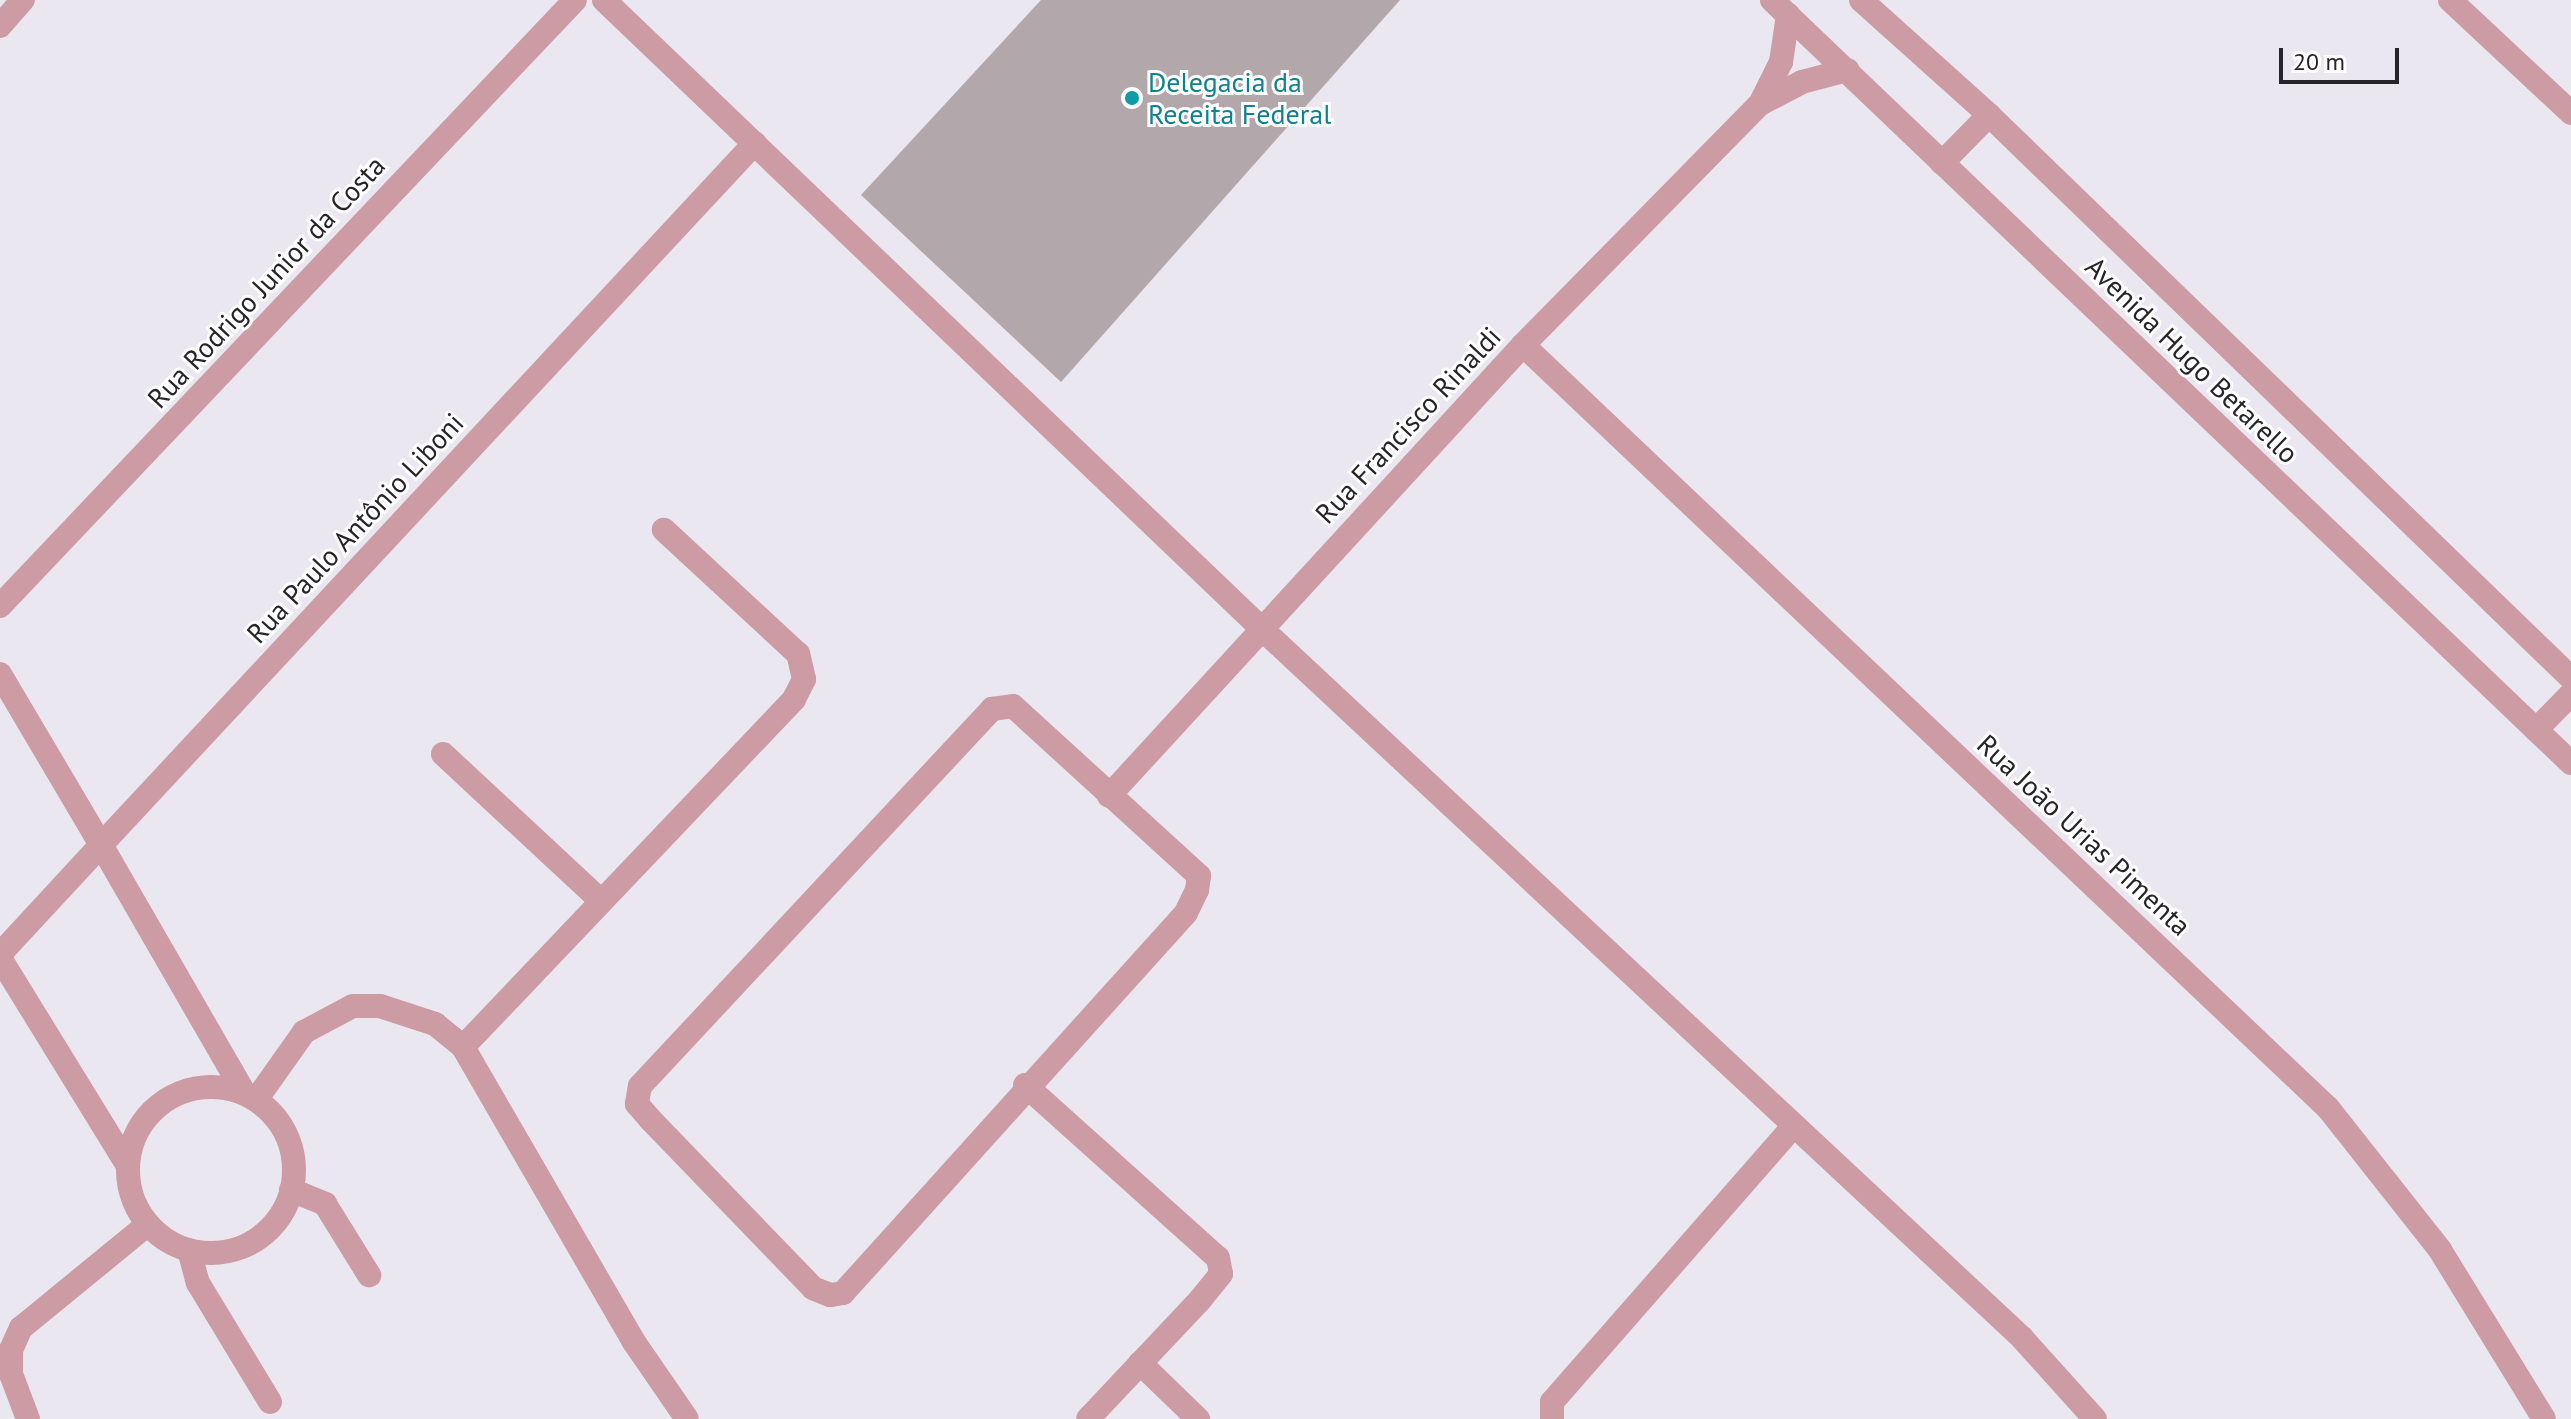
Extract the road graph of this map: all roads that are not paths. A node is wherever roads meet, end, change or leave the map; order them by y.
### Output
1 (23, 0) edge
2 (575, 0) edge
3 (604, 0) edge
4 (1861, 0) edge
5 (2450, 0) edge
6 (1780, 7) edge
7 (0, 26) edge
8 (1847, 70) junction
9 (1760, 104) junction
10 (2571, 113) edge
11 (1989, 115) junction
12 (755, 143) junction
13 (1942, 163) junction
14 (1523, 345) junction
15 (664, 530) dead end
16 (0, 606) edge
17 (1261, 628) junction
18 (0, 674) edge
19 (2571, 678) edge
20 (2571, 694) edge
21 (2536, 730) junction
22 (443, 754) dead end
23 (2571, 763) edge
24 (1109, 796) junction
25 (101, 845) junction
26 (600, 900) junction
27 (1, 956) edge
28 (463, 1047) junction
29 (1025, 1085) junction
30 (250, 1093) junction
31 (1794, 1126) junction
32 (128, 1166) junction
33 (291, 1190) junction
34 (147, 1225) junction
35 (189, 1250) junction
36 (369, 1275) dead end
37 (1140, 1363) junction
38 (270, 1402) dead end
39 (28, 1419) edge
40 (687, 1419) edge
41 (1088, 1419) edge
42 (1198, 1419) edge
43 (1552, 1419) edge
44 (2095, 1419) edge
45 (2544, 1419) edge

1 - 7 street
2 - 16 street, Rua Rodrigo Junior da Costa
3 - 12 street
4 - 11 street, Avenida Hugo Betarello
5 - 10 street
6 - 8 street, Avenida Hugo Betarello
6 - 9 street, Rua Francisco Rinaldi
8 - 9 street, Rua Francisco Rinaldi
8 - 13 street, Avenida Hugo Betarello
9 - 14 street, Rua Francisco Rinaldi
11 - 13 street
11 - 19 street, Avenida Hugo Betarello
12 - 17 street
12 - 25 street, Rua Paulo Antônio Liboni
13 - 21 street, Avenida Hugo Betarello
14 - 17 street, Rua Francisco Rinaldi
14 - 45 street, Rua João Urias Pimenta
15 - 26 street
17 - 24 street, Rua Francisco Rinaldi
17 - 31 street
18 - 25 street
20 - 21 street
21 - 23 street, Avenida Hugo Betarello
22 - 26 street
24 - 29 street
24 - 29 street
25 - 27 street, Rua Paulo Antônio Liboni
25 - 30 street
26 - 28 street
27 - 32 street
28 - 30 street
28 - 40 street
29 - 37 street
30 - 32 street
30 - 33 street
31 - 43 street
31 - 44 street
32 - 34 street
33 - 35 street
33 - 36 street
34 - 35 street
34 - 39 street
35 - 38 street
37 - 41 street
37 - 42 street

